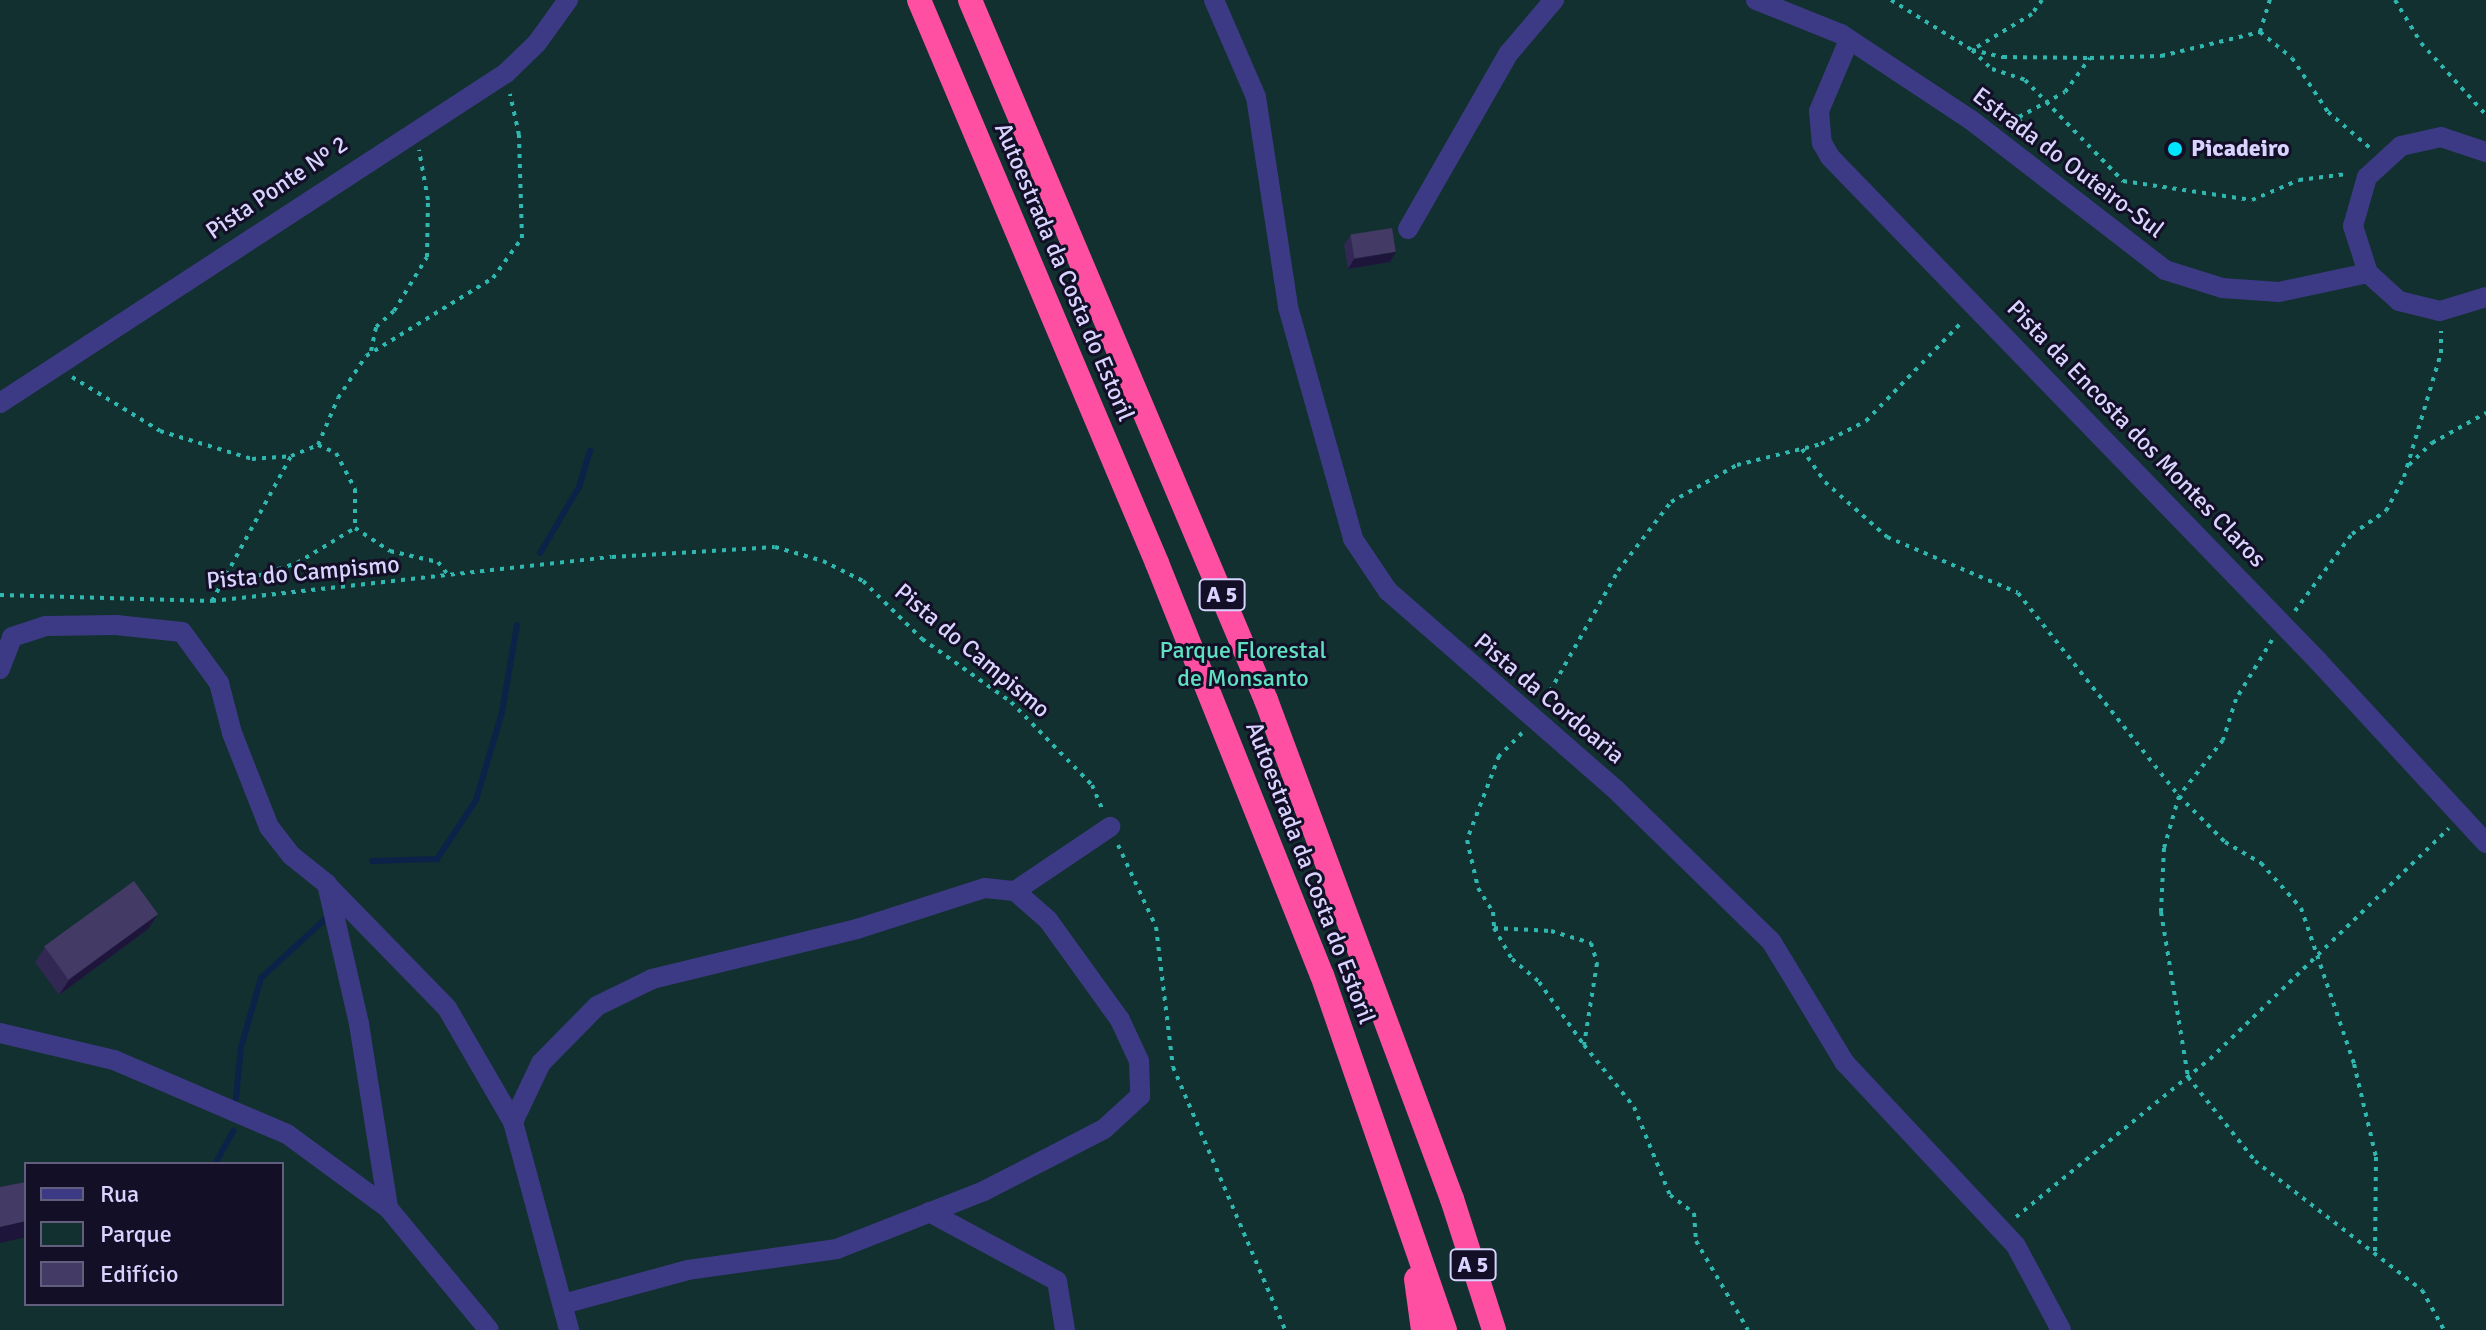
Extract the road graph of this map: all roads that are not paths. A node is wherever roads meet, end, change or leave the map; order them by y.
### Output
1 (568, 0) edge
2 (919, 0) edge
3 (970, 0) edge
4 (1214, 0) edge
5 (1554, 0) edge
6 (1756, 0) edge
7 (1849, 40) junction
8 (2484, 145) edge
9 (1408, 229) dead end
10 (2368, 273) junction
11 (2486, 297) edge
12 (0, 403) edge
13 (0, 669) edge
14 (1110, 827) road end
15 (2486, 843) edge
16 (327, 884) junction
17 (1015, 891) junction
18 (0, 1033) edge
19 (513, 1122) junction
20 (388, 1208) junction
21 (929, 1212) junction
22 (1410, 1229) junction
23 (563, 1304) junction
24 (489, 1330) edge
25 (569, 1330) edge
26 (1065, 1330) edge
27 (1423, 1330) edge
28 (1445, 1330) edge
29 (1494, 1330) edge
30 (2061, 1330) edge

1 - 12 street, Pista Ponte Nº 2
2 - 22 highway, Autoestrada da Costa do Estoril / A 5
3 - 29 highway, Autoestrada da Costa do Estoril / A 5
4 - 30 street, Pista da Cordoaria
5 - 9 street
6 - 7 street, Estrada do Outeiro-Sul
7 - 10 street, Estrada do Outeiro-Sul
7 - 15 street, Pista da Encosta dos Montes Claros
8 - 10 street
10 - 11 street
13 - 16 street
14 - 17 street
16 - 19 street
16 - 20 street
17 - 19 street
17 - 21 street
18 - 20 street
19 - 23 street
20 - 24 street
21 - 23 street
21 - 26 street
22 - 27 highway
22 - 28 highway, Autoestrada da Costa do Estoril / A 5
23 - 25 street

